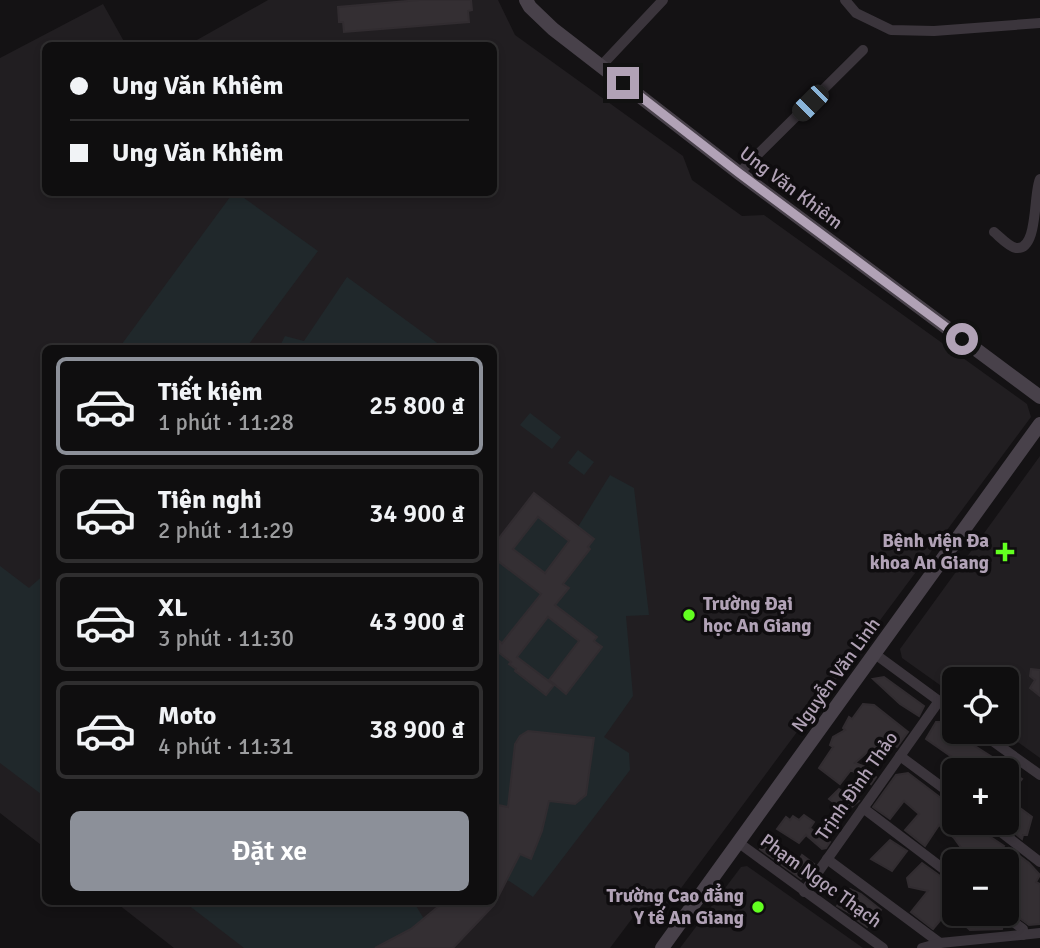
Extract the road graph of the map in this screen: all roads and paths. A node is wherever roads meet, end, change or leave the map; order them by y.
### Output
1 (526, 0) edge
2 (663, 0) edge
3 (845, 0) edge
4 (1040, 23) edge
5 (863, 50) dead end
6 (601, 66) junction
7 (739, 173) junction
8 (1040, 179) edge
9 (994, 232) dead end
10 (1040, 397) edge
11 (1040, 424) edge
12 (875, 654) junction
13 (939, 701) junction
14 (942, 703) edge
15 (997, 744) edge
16 (900, 756) junction
17 (1040, 775) edge
18 (942, 787) edge
19 (863, 808) junction
20 (1005, 835) edge
21 (738, 843) junction
22 (827, 859) junction
23 (1040, 862) edge
24 (942, 868) edge
25 (804, 892) junction
26 (1019, 926) edge
27 (1040, 933) edge
28 (1023, 935) junction
29 (940, 943) junction
30 (662, 948) edge
31 (883, 948) edge
32 (922, 948) edge

1 - 6 street, Ung Văn Khiêm
2 - 6 street
3 - 4 street
5 - 7 street
6 - 7 street, Ung Văn Khiêm
7 - 10 street, Ung Văn Khiêm
8 - 9 street
11 - 12 street, Nguyễn Văn Linh
12 - 13 street
12 - 21 street, Nguyễn Văn Linh
13 - 14 street
13 - 16 street, Trịnh Đình Thảo
15 - 17 street
16 - 18 street
16 - 19 street, Trịnh Đình Thảo
19 - 22 street, Trịnh Đình Thảo
19 - 24 street
20 - 23 street
21 - 25 street, Phạm Ngọc Thạch
21 - 30 street, Nguyễn Văn Linh
22 - 25 street, Trịnh Đình Thảo
22 - 29 street
25 - 31 street, Phạm Ngọc Thạch
26 - 28 street
27 - 28 street
28 - 29 street
29 - 32 street

